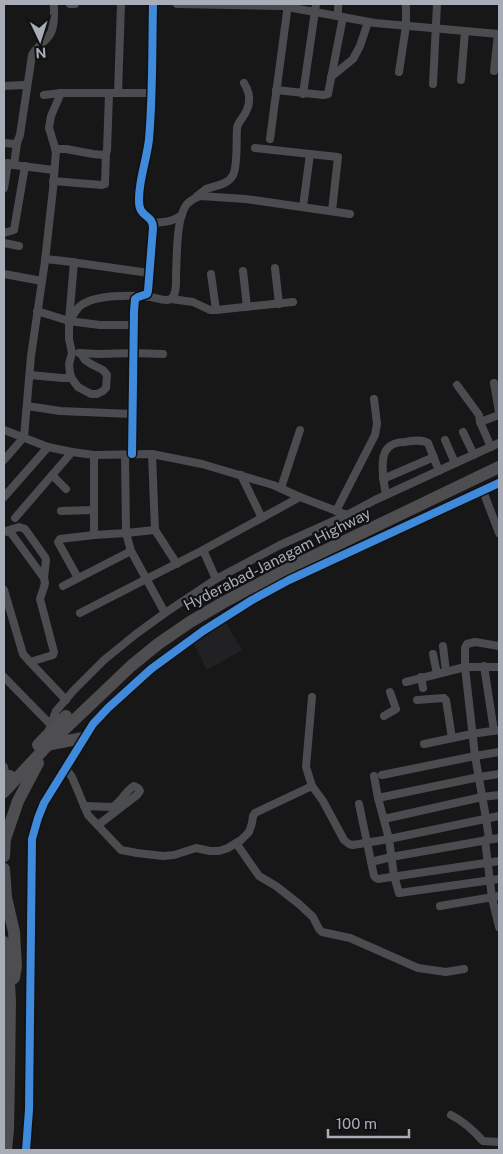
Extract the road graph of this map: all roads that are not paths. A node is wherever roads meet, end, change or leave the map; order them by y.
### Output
1 (54, 4) edge
2 (70, 4) edge
3 (74, 4) edge
4 (120, 4) edge
5 (153, 4) edge
6 (177, 4) edge
7 (316, 4) edge
8 (338, 4) edge
9 (406, 4) edge
10 (437, 4) edge
11 (288, 5) edge
12 (315, 13) junction
13 (340, 17) junction
14 (368, 22) junction
15 (406, 26) junction
16 (435, 29) junction
17 (465, 31) junction
18 (499, 34) edge
19 (494, 71) dead end
20 (400, 72) dead end
21 (331, 77) junction
22 (460, 80) dead end
23 (244, 82) dead end
24 (433, 84) dead end
25 (4, 86) edge
26 (27, 87) junction
27 (276, 90) junction
28 (61, 93) junction
29 (113, 93) junction
30 (151, 93) junction
31 (303, 94) junction
32 (44, 95) dead end
33 (270, 139) dead end
34 (17, 142) junction
35 (4, 143) edge
36 (55, 148) junction
37 (255, 148) dead end
38 (106, 153) junction
39 (310, 154) junction
40 (9, 164) edge
41 (25, 166) junction
42 (54, 170) junction
43 (53, 181) junction
44 (4, 188) edge
45 (194, 198) junction
46 (303, 207) junction
47 (332, 211) junction
48 (350, 214) dead end
49 (182, 215) junction
50 (153, 223) junction
51 (4, 233) edge
52 (4, 243) edge
53 (19, 246) dead end
54 (45, 259) junction
55 (74, 262) junction
56 (275, 268) dead end
57 (242, 271) dead end
58 (149, 273) junction
59 (4, 274) edge
60 (211, 274) dead end
61 (42, 281) junction
62 (138, 297) junction
63 (171, 299) junction
64 (294, 302) dead end
65 (279, 304) junction
66 (246, 307) junction
67 (216, 310) junction
68 (37, 311) junction
69 (70, 322) junction
70 (134, 325) junction
71 (72, 353) junction
72 (134, 353) junction
73 (81, 354) junction
74 (163, 354) dead end
75 (30, 374) junction
76 (71, 378) junction
77 (494, 383) dead end
78 (457, 385) dead end
79 (374, 398) dead end
80 (27, 406) junction
81 (499, 413) edge
82 (133, 414) junction
83 (480, 422) junction
84 (4, 430) edge
85 (300, 430) dead end
86 (463, 432) dead end
87 (24, 437) junction
88 (445, 440) dead end
89 (499, 444) edge
90 (48, 447) junction
91 (492, 447) junction
92 (72, 452) junction
93 (152, 454) junction
94 (94, 455) junction
95 (128, 455) junction
96 (474, 455) junction
97 (434, 457) junction
98 (4, 460) edge
99 (499, 460) edge
100 (455, 463) junction
101 (499, 467) edge
102 (439, 471) junction
103 (52, 475) junction
104 (240, 475) junction
105 (383, 479) junction
106 (499, 483) edge
107 (281, 488) junction
108 (66, 489) dead end
109 (483, 491) junction
110 (386, 495) junction
111 (4, 496) edge
112 (300, 497) junction
113 (94, 510) junction
114 (61, 511) dead end
115 (336, 511) junction
116 (347, 514) junction
117 (14, 518) dead end
118 (262, 518) junction
119 (155, 530) junction
120 (5, 531) edge
121 (499, 533) edge
122 (126, 534) junction
123 (94, 535) junction
124 (203, 550) junction
125 (131, 551) junction
126 (177, 564) junction
127 (44, 578) junction
128 (78, 578) junction
129 (216, 578) junction
130 (146, 579) junction
131 (63, 586) dead end
132 (4, 590) edge
133 (165, 612) junction
134 (80, 613) dead end
135 (443, 646) dead end
136 (499, 646) edge
137 (433, 654) dead end
138 (30, 662) junction
139 (484, 666) junction
140 (465, 667) junction
141 (499, 667) edge
142 (446, 672) junction
143 (437, 674) junction
144 (4, 677) edge
145 (421, 677) junction
146 (406, 682) dead end
147 (423, 688) dead end
148 (390, 692) dead end
149 (312, 697) dead end
150 (66, 700) junction
151 (417, 700) dead end
152 (384, 716) dead end
153 (496, 731) edge
154 (472, 734) junction
155 (48, 738) junction
156 (83, 738) junction
157 (452, 738) junction
158 (424, 744) dead end
159 (499, 752) edge
160 (475, 756) junction
161 (66, 769) junction
162 (499, 774) edge
163 (5, 775) edge
164 (479, 777) junction
165 (312, 786) junction
166 (4, 792) edge
167 (499, 795) edge
168 (482, 797) junction
169 (378, 798) junction
170 (359, 804) dead end
171 (84, 806) junction
172 (499, 816) edge
173 (486, 818) junction
174 (384, 819) junction
175 (98, 825) junction
176 (499, 838) edge
177 (389, 839) junction
178 (487, 840) junction
179 (236, 843) junction
180 (366, 843) junction
181 (4, 856) edge
182 (391, 857) junction
183 (499, 861) edge
184 (371, 862) junction
185 (488, 862) junction
186 (4, 869) edge
187 (394, 876) junction
188 (499, 879) edge
189 (490, 881) junction
190 (495, 897) edge
191 (440, 906) dead end
192 (499, 926) edge
193 (4, 942) edge
194 (464, 969) dead end
195 (10, 1000) junction
196 (451, 1115) dead end
197 (482, 1141) junction
198 (499, 1142) edge
199 (6, 1150) edge
200 (26, 1150) edge
201 (487, 1150) edge

1 - 26 street
2 - 3 street
4 - 29 street
5 - 30 street
6 - 11 street
7 - 12 street
8 - 13 street
9 - 15 street
10 - 16 street
11 - 12 street
11 - 27 street
12 - 13 street
12 - 31 street
13 - 14 street
13 - 21 street
14 - 15 street
14 - 21 street
15 - 16 street
15 - 20 street
16 - 17 street
16 - 24 street
17 - 18 street
17 - 22 street
18 - 19 street
21 - 31 street
23 - 45 street
25 - 26 street
26 - 34 street
27 - 31 street
27 - 33 street
28 - 29 street
28 - 32 street
28 - 36 street
29 - 30 street
29 - 38 street
30 - 50 street
34 - 35 street
34 - 40 street
36 - 38 street
36 - 42 street
37 - 39 street
38 - 43 street
39 - 46 street
39 - 47 street
40 - 41 street
40 - 44 street
41 - 42 street
41 - 51 street
42 - 43 street
43 - 54 street
45 - 46 street
45 - 49 street
46 - 47 street
47 - 48 street
49 - 50 street
49 - 63 street
50 - 58 street
52 - 53 street
54 - 55 street
54 - 61 street
55 - 58 street
55 - 69 street
56 - 65 street
57 - 66 street
58 - 62 street
59 - 61 street
60 - 67 street
61 - 68 street
62 - 63 street
62 - 69 street
62 - 70 street
63 - 67 street
64 - 65 street
65 - 66 street
66 - 67 street
68 - 69 street
68 - 75 street
69 - 70 street
69 - 71 street
70 - 72 street
71 - 73 street
71 - 76 street
72 - 73 street
72 - 74 street
72 - 82 street
73 - 76 street
75 - 76 street
75 - 80 street
77 - 81 street
78 - 83 street
79 - 115 street
80 - 82 street
80 - 87 street
81 - 83 street
82 - 95 street
83 - 91 street
84 - 87 street
85 - 107 street
86 - 96 street
87 - 90 street
87 - 98 street
88 - 100 street
89 - 91 street
90 - 92 street
90 - 111 street
91 - 96 street
92 - 94 street
92 - 103 street
93 - 95 street
93 - 104 street
93 - 119 street
94 - 95 street
94 - 113 street
95 - 122 street
96 - 100 street
97 - 102 street
97 - 105 street
97 - 105 street
99 - 155 highway, Hyderabad-Janagam Highway
100 - 102 street
101 - 155 highway, Hyderabad-Janagam Highway
102 - 110 street
103 - 108 street
103 - 117 street
104 - 107 street
104 - 118 street
105 - 110 street
106 - 109 street
107 - 112 street
109 - 121 street
109 - 156 street
110 - 116 street
112 - 115 street
112 - 118 street
113 - 114 street
113 - 123 street
115 - 116 street
116 - 129 street
118 - 124 street
119 - 122 street
119 - 126 street
120 - 127 street
120 - 127 street
122 - 123 street
122 - 125 street
123 - 128 street
124 - 126 street
124 - 129 street
125 - 128 street
125 - 130 street
126 - 130 street
127 - 138 street
128 - 131 street
129 - 133 street
130 - 133 street
130 - 134 street
132 - 138 street
133 - 150 street
135 - 142 street
136 - 140 street
137 - 143 street
138 - 150 street
139 - 140 street
139 - 141 street
139 - 153 street
140 - 142 street
140 - 154 street
142 - 143 street
143 - 145 street
144 - 155 street
145 - 146 street
145 - 147 street
148 - 152 street
149 - 165 street
150 - 155 street
151 - 157 street
153 - 154 street
154 - 157 street
154 - 160 street
155 - 156 highway
155 - 163 highway, Hyderabad-Janagam Highway
155 - 166 highway, Hyderabad-Janagam Highway
155 - 181 highway
156 - 161 street
157 - 158 street
159 - 160 street
160 - 164 street
160 - 169 street
161 - 171 street
161 - 200 street
162 - 164 street
164 - 168 street
164 - 169 street
165 - 179 street
165 - 180 street
167 - 168 street
168 - 173 street
168 - 174 street
169 - 174 street
170 - 180 street
171 - 175 street
171 - 175 street
172 - 173 street
173 - 177 street
173 - 178 street
174 - 177 street
175 - 179 street
176 - 178 street
177 - 180 street
177 - 182 street
178 - 182 street
178 - 185 street
179 - 194 street
180 - 184 street
182 - 184 street
182 - 187 street
183 - 185 street
184 - 187 street
185 - 187 street
185 - 189 street
186 - 195 highway
187 - 189 street
188 - 189 street
189 - 190 street
190 - 191 street
190 - 192 street
193 - 195 highway
195 - 199 highway
196 - 197 street
197 - 198 street
197 - 201 street

